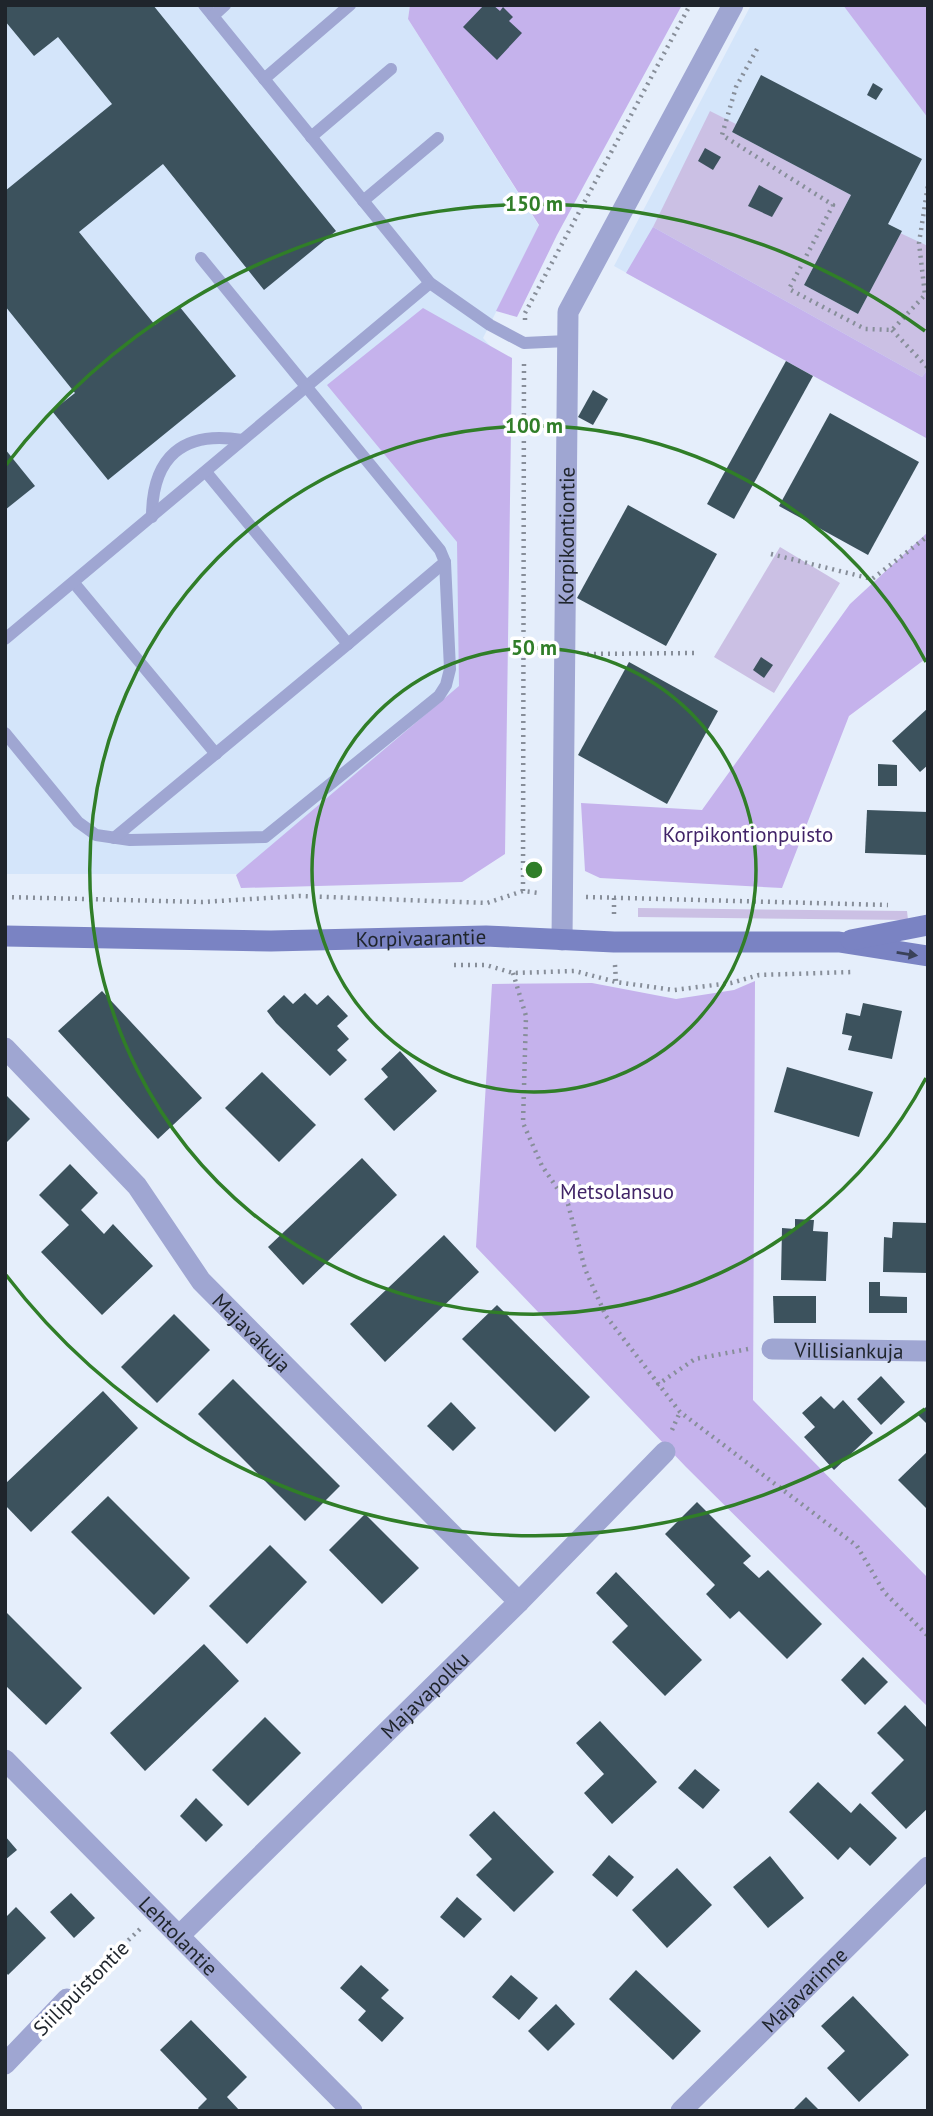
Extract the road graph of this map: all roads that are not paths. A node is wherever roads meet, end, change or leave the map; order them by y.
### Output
1 (225, 5) edge
2 (350, 5) edge
3 (733, 5) edge
4 (208, 10) edge
5 (391, 69) dead end
6 (264, 79) junction
7 (311, 137) junction
8 (438, 138) dead end
9 (363, 201) junction
10 (201, 258) dead end
11 (430, 283) junction
12 (567, 341) junction
13 (306, 387) junction
14 (242, 440) junction
15 (206, 472) junction
16 (152, 517) junction
17 (445, 562) junction
18 (74, 583) junction
19 (5, 639) edge
20 (348, 644) junction
21 (5, 733) edge
22 (216, 754) junction
23 (114, 838) junction
24 (928, 925) edge
25 (5, 936) edge
26 (562, 940) junction
27 (839, 942) junction
28 (928, 956) edge
29 (5, 1048) edge
30 (772, 1349) road end
31 (928, 1351) edge
32 (664, 1452) dead end
33 (519, 1602) junction
34 (5, 1760) edge
35 (928, 1867) edge
36 (180, 1935) junction
37 (67, 1999) road end
38 (5, 2064) edge
39 (352, 2111) edge
40 (681, 2111) edge

1 - 4 lane
2 - 6 lane
3 - 12 street, Korpikontiontie
4 - 6 lane
5 - 7 lane
6 - 7 lane
7 - 9 lane
8 - 9 lane
9 - 11 lane
10 - 13 lane
11 - 12 lane
11 - 13 lane
12 - 26 street, Korpikontiontie
13 - 14 lane
13 - 17 lane
14 - 15 lane
14 - 16 lane
15 - 16 lane
15 - 20 lane
16 - 18 lane
17 - 20 lane
17 - 23 lane
18 - 19 lane
18 - 22 lane
20 - 22 lane
21 - 23 lane
22 - 23 lane
24 - 27 street, Korpivaarantie
25 - 26 street, Korpivaarantie
26 - 27 street, Korpivaarantie
27 -> 28 street, Korpivaarantie
29 - 33 street, Majavakuja
30 - 31 street, Villisiankuja
32 - 33 street, Majavapolku
33 - 36 street, Majavapolku
34 - 36 street, Lehtolantie
35 - 40 street, Majavarinne
36 - 39 street, Lehtolantie
37 - 38 street, Siilipuistontie

